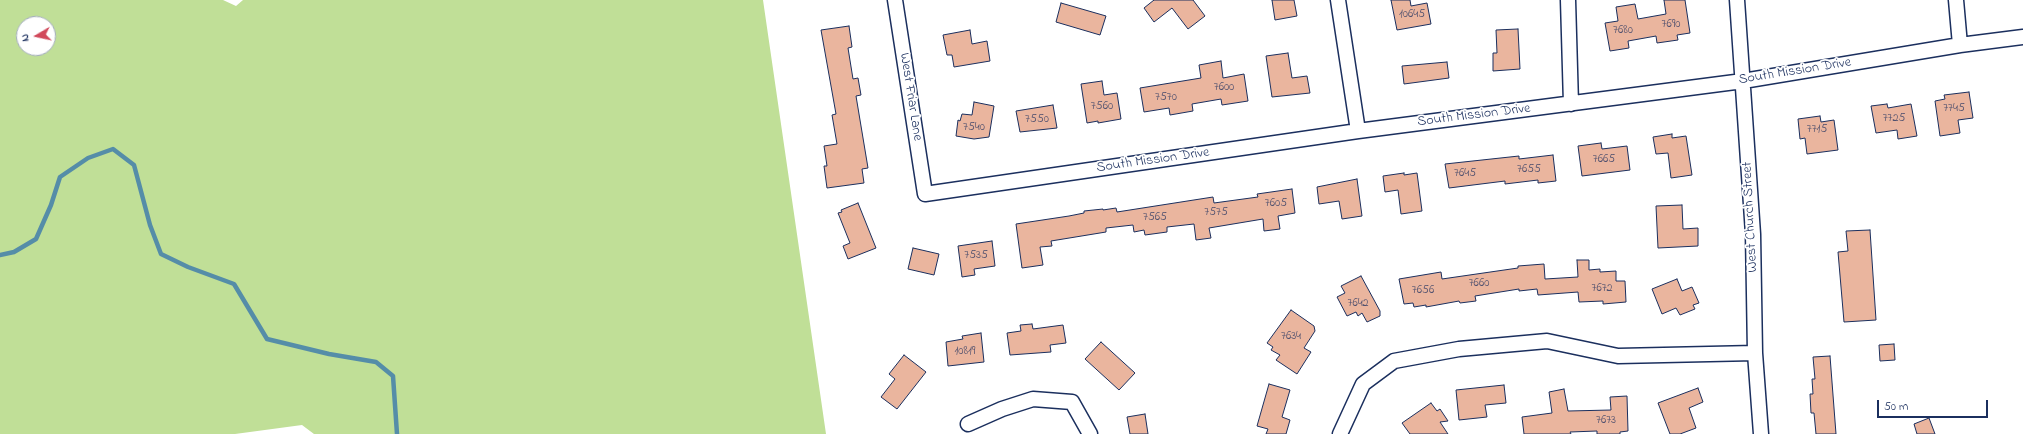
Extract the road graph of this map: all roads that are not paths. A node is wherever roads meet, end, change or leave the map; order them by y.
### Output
1 (895, 0) edge
2 (1338, 0) edge
3 (1568, 0) edge
4 (1737, 0) edge
5 (1956, 0) edge
6 (2023, 37) edge
7 (1960, 45) junction
8 (1743, 81) junction
9 (1571, 104) junction
10 (1358, 131) junction
11 (925, 194) joint
12 (1755, 353) junction
13 (968, 424) dead end
14 (1090, 434) edge
15 (1340, 434) edge
16 (1761, 434) edge

1 - 11 street, West Friar Lane
2 - 10 street
3 - 9 street
4 - 8 street, West Church Street
5 - 7 street
6 - 7 street, South Mission Drive
7 - 8 street, South Mission Drive
8 - 9 street, South Mission Drive
8 - 12 street, West Church Street
9 - 10 street, South Mission Drive
10 - 11 street, South Mission Drive
12 - 15 street
12 - 16 street, West Church Street
13 - 14 street

